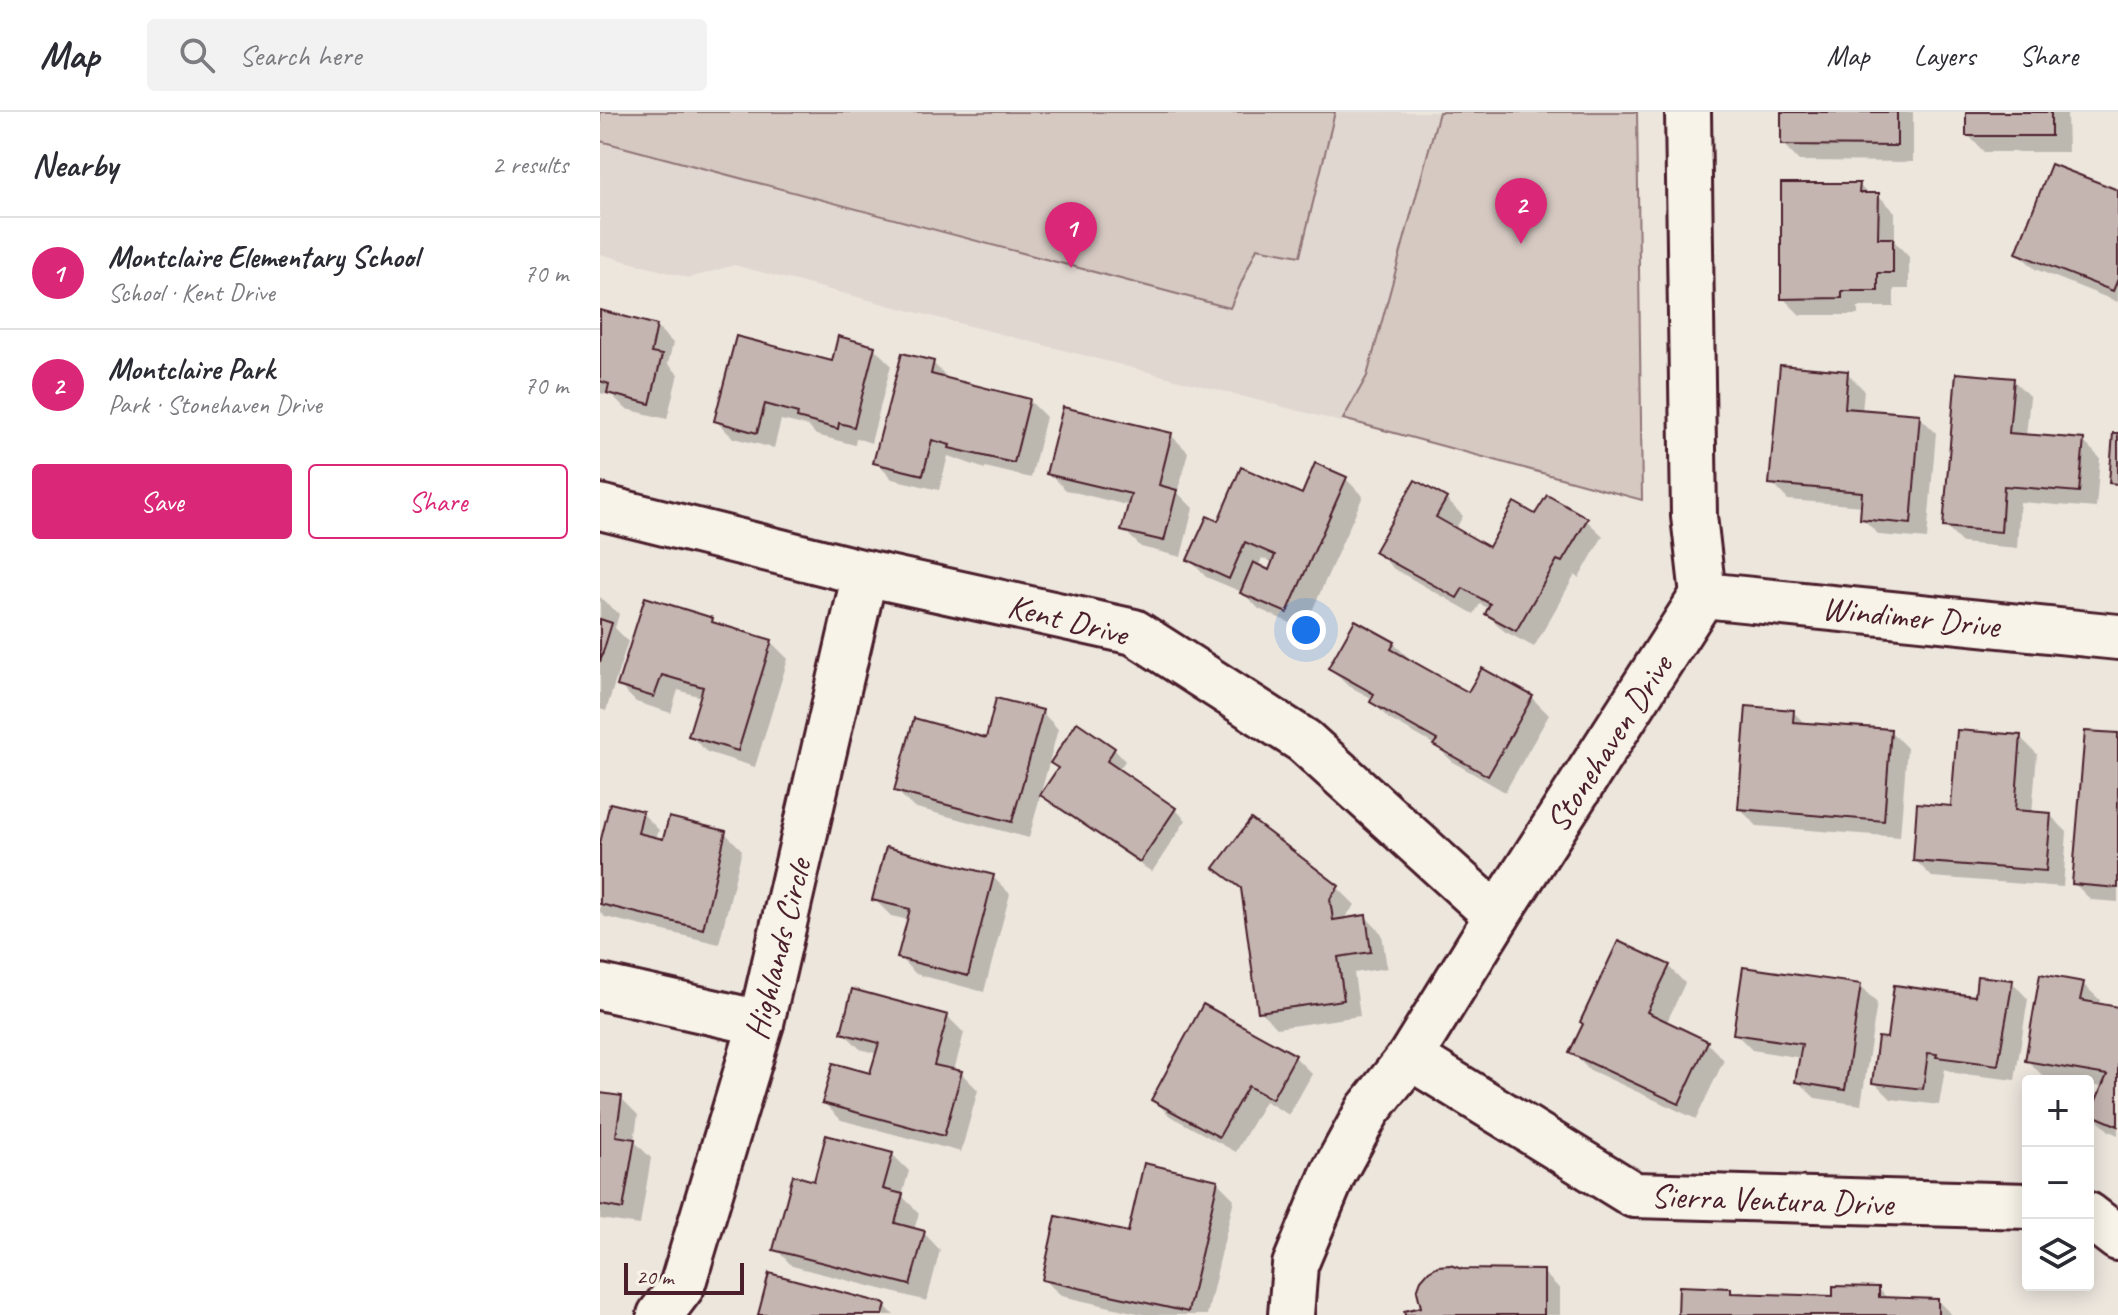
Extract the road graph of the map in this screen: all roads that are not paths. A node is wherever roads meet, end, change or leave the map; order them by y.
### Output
1 (1688, 112) edge
2 (600, 507) edge
3 (865, 573) junction
4 (1703, 595) junction
5 (2118, 637) edge
6 (1497, 916) junction
7 (600, 987) edge
8 (761, 1023) junction
9 (1410, 1057) junction
10 (2022, 1206) edge
11 (2093, 1219) edge
12 (2118, 1238) edge
13 (660, 1315) edge
14 (1291, 1315) edge

1 - 4 street
2 - 3 street, Kent Drive
3 - 6 street, Kent Drive
3 - 8 street, Highlands Circle
4 - 5 street, Windimer Drive
4 - 6 street, Stonehaven Drive
6 - 9 street, Stonehaven Drive
7 - 8 street
8 - 13 street, Highlands Circle
9 - 10 street, Sierra Ventura Drive
9 - 14 street, Stonehaven Drive
11 - 12 street

